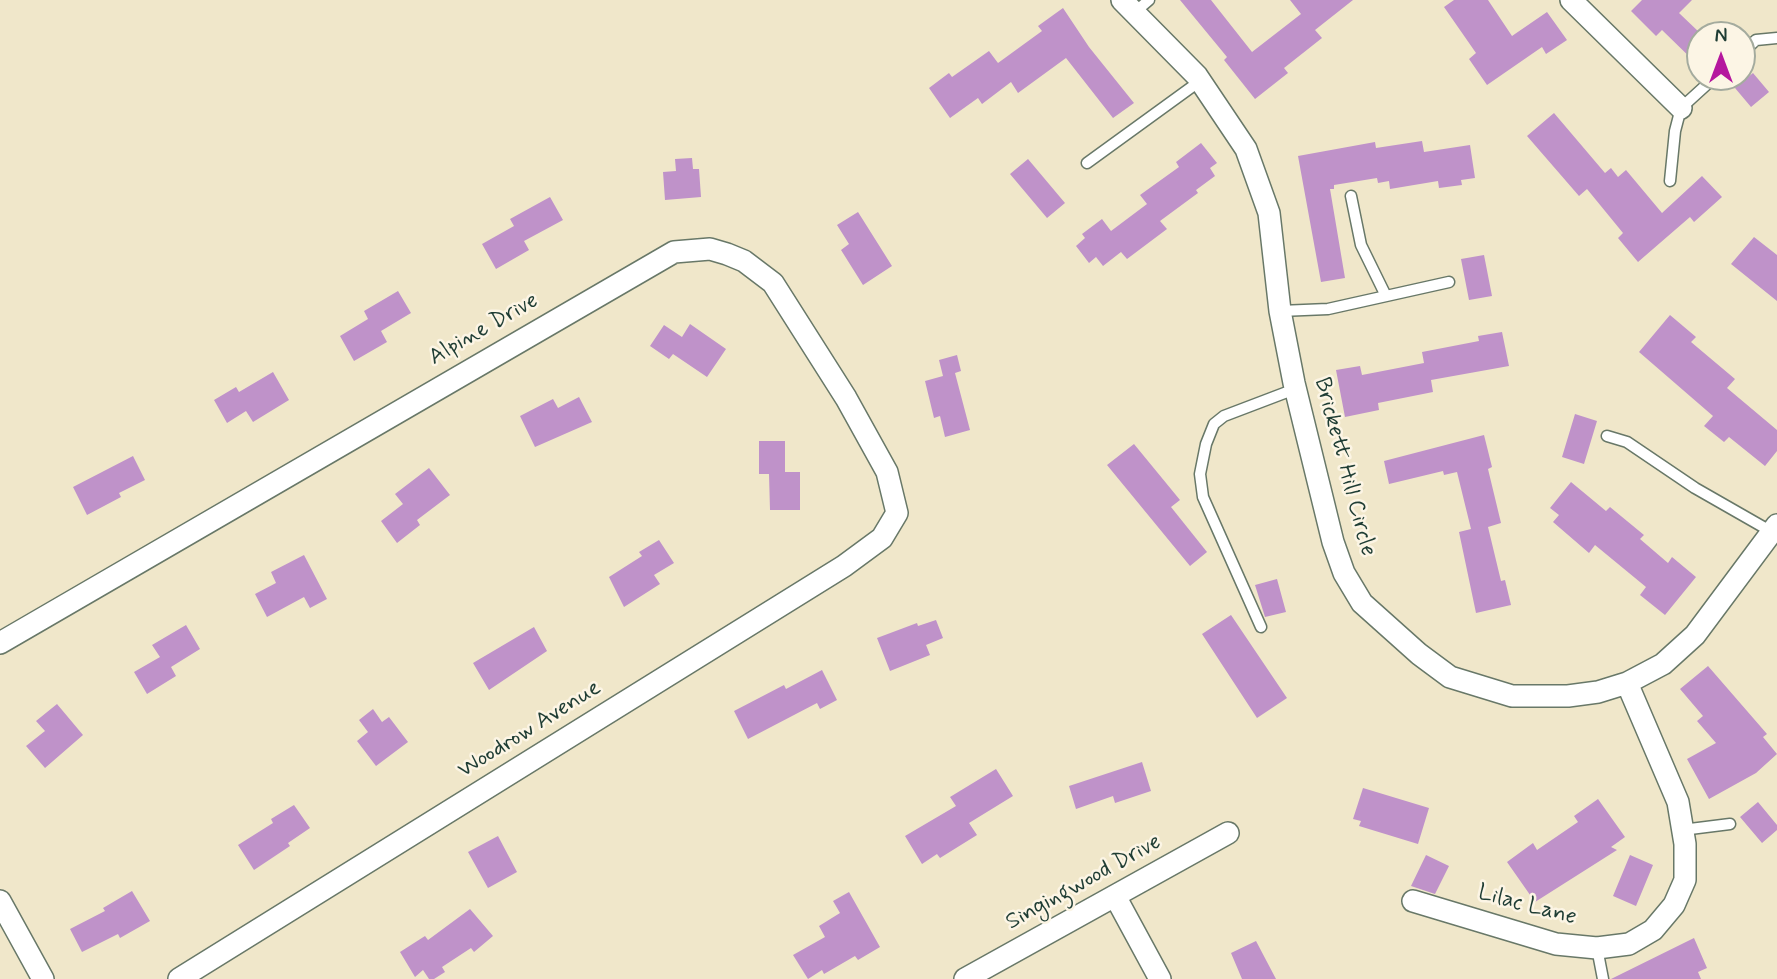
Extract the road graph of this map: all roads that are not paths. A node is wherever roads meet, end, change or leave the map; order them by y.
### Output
1 (1571, 0) edge
2 (1135, 4) edge
3 (1777, 38) edge
4 (1756, 40) edge
5 (1200, 81) junction
6 (1700, 91) edge
7 (1681, 108) junction
8 (1087, 163) dead end
9 (1670, 181) dead end
10 (1351, 196) dead end
11 (1449, 282) dead end
12 (1385, 296) junction
13 (1280, 311) junction
14 (1295, 389) junction
15 (1607, 436) dead end
16 (897, 513) joint
17 (1774, 529) edge
18 (1261, 627) dead end
19 (0, 643) edge
20 (1627, 683) junction
21 (1730, 824) dead end
22 (1682, 830) junction
23 (1228, 833) dead end
24 (1115, 896) junction
25 (0, 901) edge
26 (1413, 901) dead end
27 (1597, 948) junction
28 (43, 979) edge
29 (179, 979) edge
30 (965, 979) edge
31 (1160, 979) edge
32 (1603, 979) edge

1 - 7 street
2 - 5 street, Brickett Hill Circle
3 - 4 lane
5 - 8 lane
5 - 13 street, Brickett Hill Circle
6 - 7 lane
7 - 9 lane
10 - 12 lane
11 - 12 lane
12 - 13 lane
13 - 14 street, Brickett Hill Circle
14 - 18 lane
14 - 20 street, Brickett Hill Circle
15 - 17 lane
16 - 19 street, Alpine Drive
16 - 29 street, Woodrow Avenue
17 - 20 street, Brickett Hill Circle
20 - 22 street, Lilac Lane
21 - 22 lane
22 - 27 street, Lilac Lane
23 - 24 street, Singingwood Drive
24 - 30 street, Singingwood Drive
24 - 31 street
25 - 28 street
26 - 27 street, Lilac Lane
27 - 32 lane

